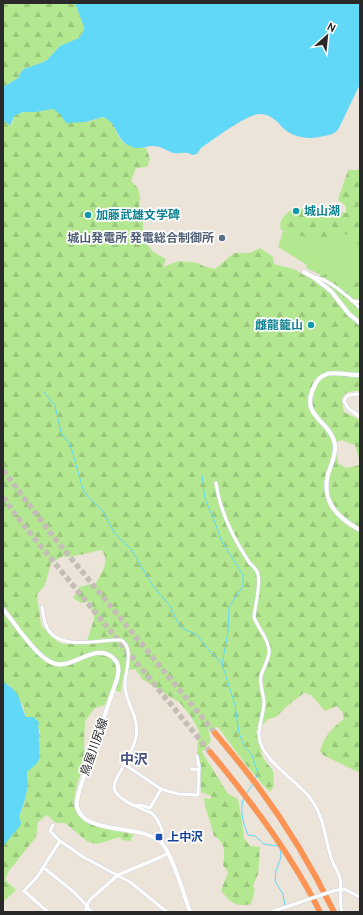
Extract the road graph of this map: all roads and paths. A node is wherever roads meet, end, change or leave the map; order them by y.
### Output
1 (304, 272) dead end
2 (313, 277) junction
3 (352, 301) junction
4 (360, 302) edge
5 (360, 308) edge
6 (360, 323) edge
7 (360, 375) edge
8 (360, 394) edge
9 (360, 417) edge
10 (216, 483) dead end
11 (360, 530) edge
12 (42, 607) dead end
13 (3, 609) edge
14 (215, 733) tunnel mouth
15 (210, 752) tunnel mouth
16 (197, 756) dead end
17 (124, 764) junction
18 (192, 769) dead end
19 (199, 770) junction
20 (161, 789) junction
21 (136, 806) junction
22 (53, 825) dead end
23 (60, 841) junction
24 (161, 842) junction
25 (168, 853) junction
26 (44, 868) junction
27 (118, 875) junction
28 (341, 889) junction
29 (360, 897) edge
30 (87, 907) junction
31 (48, 912) edge
32 (85, 912) edge
33 (92, 912) edge
34 (167, 912) edge
35 (190, 912) edge
36 (271, 912) edge
37 (320, 912) edge
38 (334, 912) edge
39 (342, 912) edge

1 - 2 main road
2 - 3 street
2 - 6 main road
3 - 4 street
3 - 5 street
7 - 11 main road
8 - 9 street
10 - 28 street
12 - 17 street
13 - 24 main road, 鳥屋川尻線
14 - 38 highway
15 - 37 highway
16 - 19 street
17 - 20 street
17 - 21 street
18 - 19 street
19 - 20 street
20 - 21 street
21 - 24 street
22 - 23 street
23 - 26 street
23 - 27 street
24 - 25 main road
25 - 27 street
25 - 35 main road
26 - 30 street
26 - 31 street
27 - 30 street
27 - 34 street
28 - 29 street
28 - 36 street, bridge
28 - 39 street
30 - 32 street
30 - 33 street

